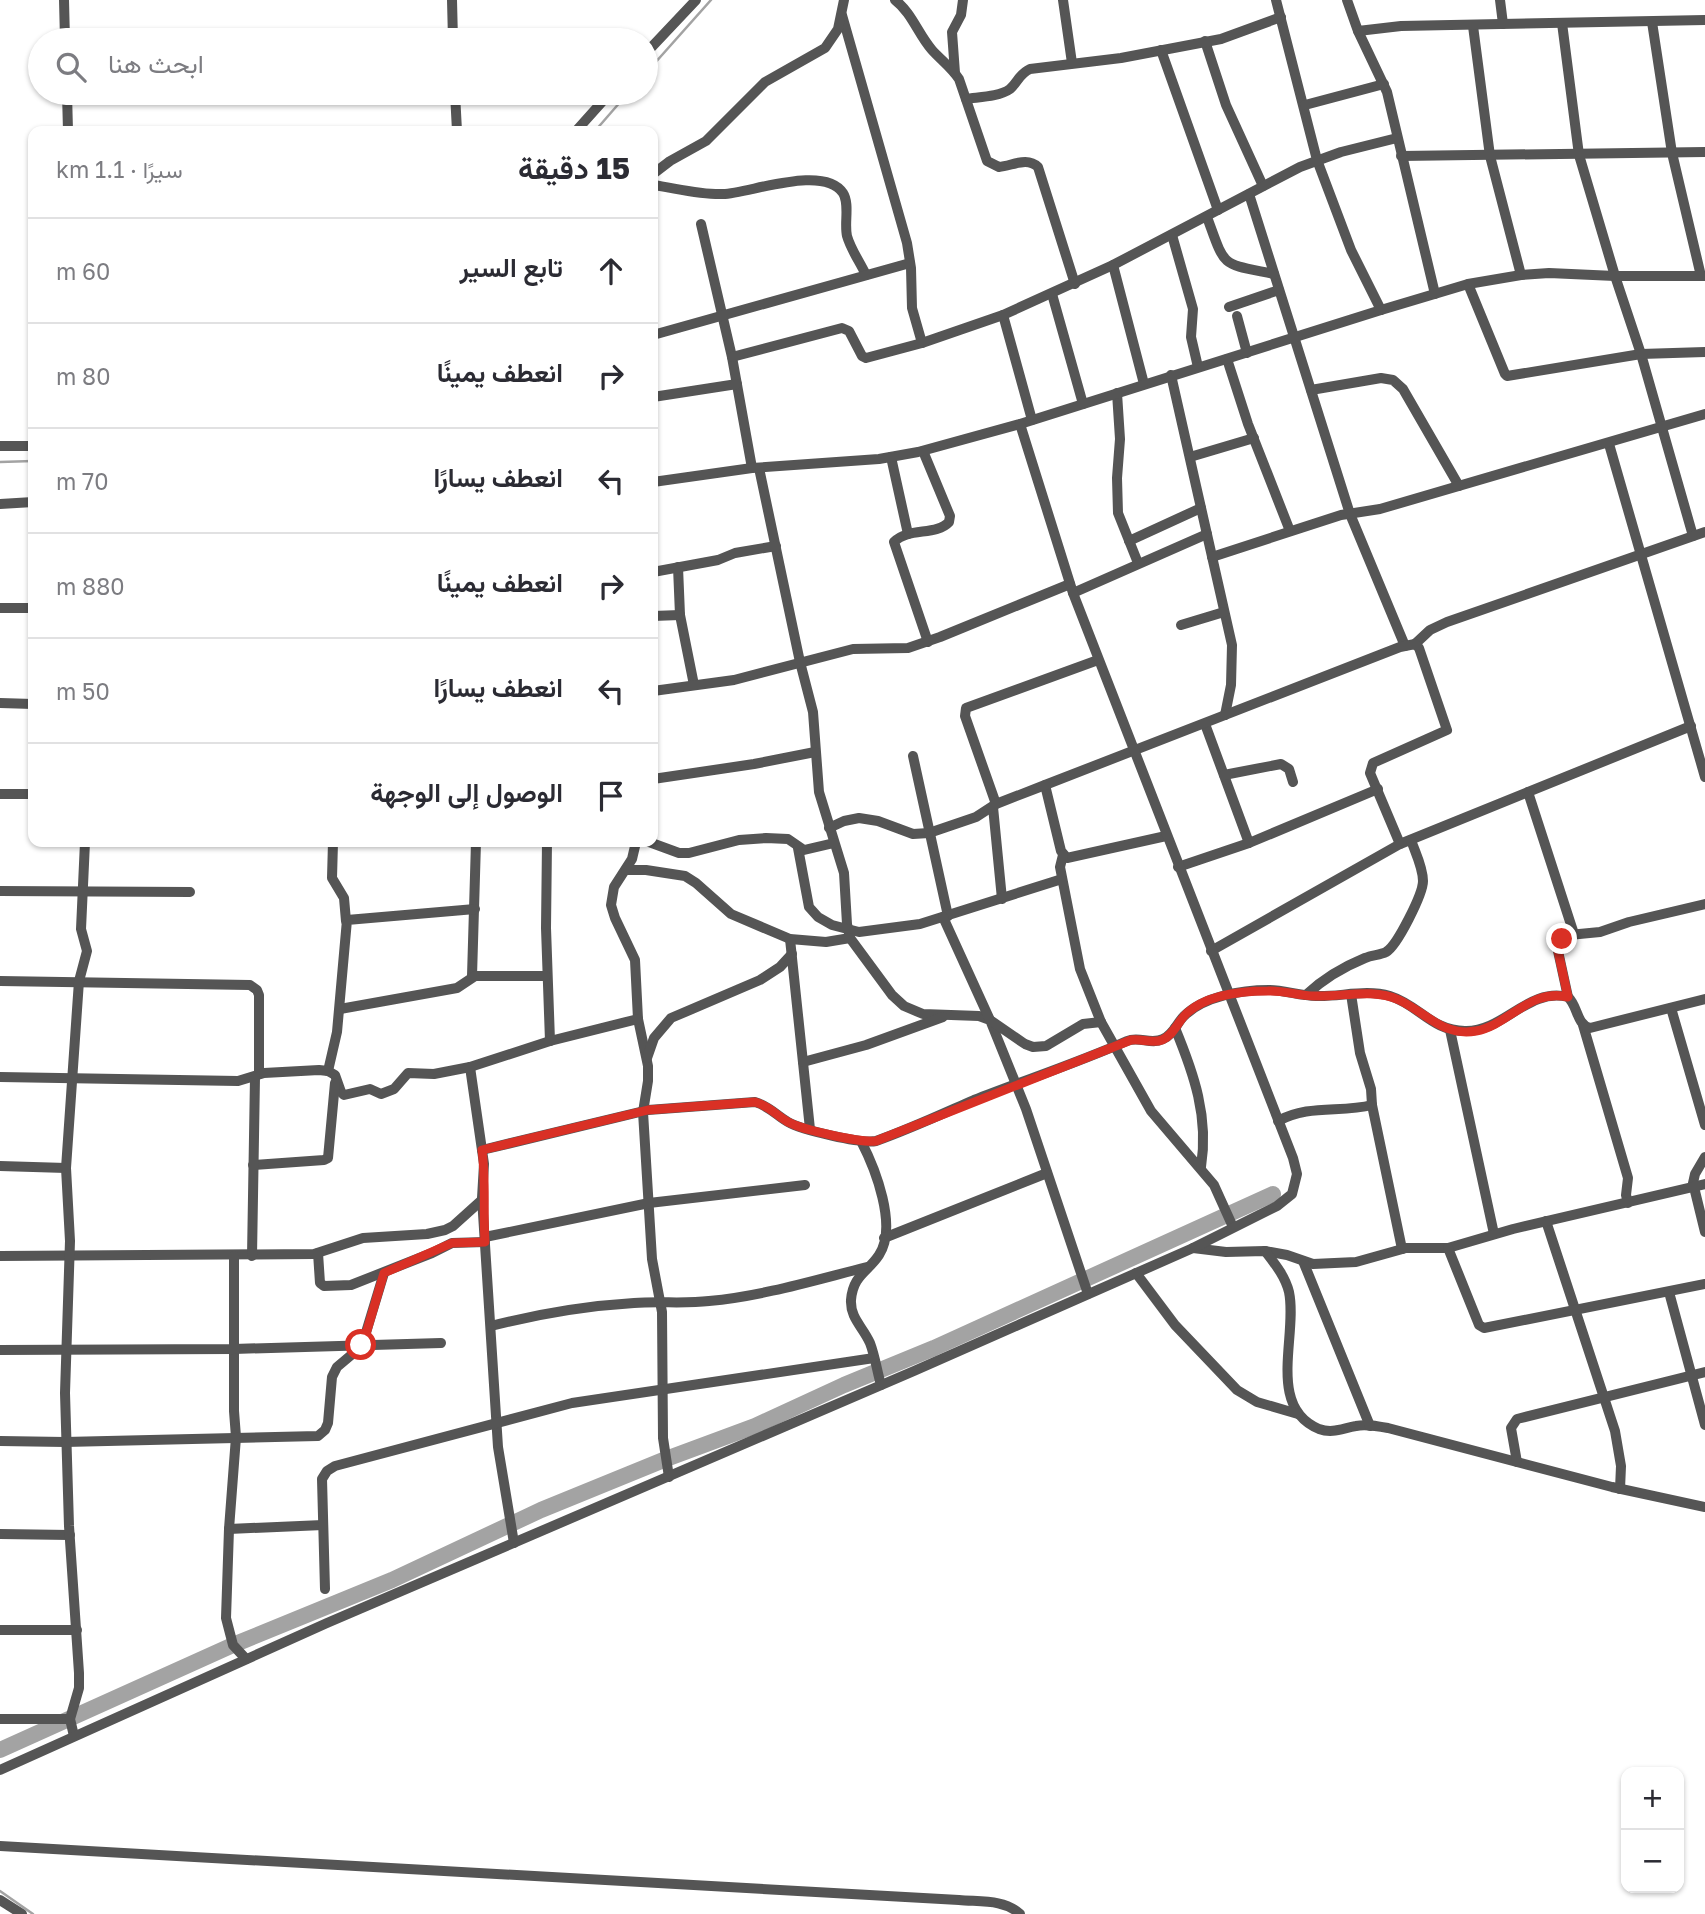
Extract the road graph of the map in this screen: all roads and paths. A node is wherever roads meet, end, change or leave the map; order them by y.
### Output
1 (64, 0) edge
2 (452, 0) edge
3 (696, 0) edge
4 (844, 0) edge
5 (895, 0) edge
6 (963, 0) edge
7 (1063, 0) edge
8 (1276, 0) edge
9 (1347, 0) edge
10 (1500, 0) edge
11 (842, 15) junction
12 (1281, 18) junction
13 (1705, 20) edge
14 (1652, 22) junction
15 (1562, 23) junction
16 (1503, 24) junction
17 (1473, 26) junction
18 (65, 28) edge
19 (453, 28) edge
20 (1358, 31) junction
21 (658, 40) edge
22 (1205, 41) junction
23 (1161, 50) junction
24 (1072, 63) junction
25 (955, 74) junction
26 (1384, 84) junction
27 (966, 99) junction
28 (67, 105) edge
29 (456, 105) edge
30 (599, 105) edge
31 (1305, 105) junction
32 (68, 126) edge
33 (457, 126) edge
34 (580, 126) edge
35 (1397, 138) junction
36 (1705, 152) edge
37 (1672, 153) junction
38 (1579, 155) junction
39 (1401, 156) junction
40 (1490, 156) junction
41 (1317, 159) junction
42 (658, 170) edge
43 (658, 186) edge
44 (1263, 186) junction
45 (1249, 194) junction
46 (1218, 210) junction
47 (1207, 216) junction
48 (701, 224) dead end
49 (1172, 235) junction
50 (910, 263) junction
51 (1113, 265) junction
52 (1274, 274) junction
53 (866, 275) junction
54 (1521, 275) junction
55 (1615, 276) junction
56 (1703, 276) edge
57 (1075, 284) junction
58 (1468, 284) junction
59 (1279, 290) junction
60 (1435, 293) junction
61 (1052, 294) junction
62 (1381, 310) junction
63 (1003, 315) junction
64 (723, 316) junction
65 (658, 334) edge
66 (1294, 337) junction
67 (922, 343) junction
68 (1705, 352) edge
69 (1247, 353) junction
70 (1641, 354) junction
71 (732, 357) junction
72 (1227, 359) junction
73 (1198, 367) junction
74 (1171, 375) junction
75 (737, 384) junction
76 (1144, 384) junction
77 (1311, 390) junction
78 (1117, 393) junction
79 (658, 396) edge
80 (1083, 404) junction
81 (1705, 414) edge
82 (1032, 420) junction
83 (1020, 424) junction
84 (1662, 427) junction
85 (1254, 438) junction
86 (1609, 444) junction
87 (0, 446) edge
88 (28, 446) edge
89 (923, 451) junction
90 (891, 457) junction
91 (1189, 457) junction
92 (756, 468) junction
93 (658, 481) edge
94 (1459, 486) junction
95 (28, 502) edge
96 (0, 504) edge
97 (1201, 508) junction
98 (1350, 514) junction
99 (1290, 531) junction
100 (1705, 532) edge
101 (908, 534) junction
102 (1207, 534) junction
103 (1693, 536) junction
104 (1129, 541) junction
105 (776, 546) junction
106 (1641, 554) junction
107 (1212, 557) junction
108 (1139, 563) junction
109 (678, 567) junction
110 (658, 571) edge
111 (1071, 589) junction
112 (0, 608) edge
113 (28, 608) edge
114 (1224, 612) junction
115 (680, 615) junction
116 (658, 616) edge
117 (1181, 625) dead end
118 (928, 642) junction
119 (1410, 645) junction
120 (1098, 660) junction
121 (800, 662) junction
122 (694, 685) junction
123 (658, 690) edge
124 (0, 703) edge
125 (28, 704) edge
126 (1225, 715) junction
127 (1205, 724) junction
128 (1690, 726) junction
129 (1133, 750) junction
130 (815, 752) junction
131 (913, 757) dead end
132 (1224, 775) junction
133 (1705, 777) edge
134 (658, 778) edge
135 (1293, 782) dead end
136 (1045, 785) junction
137 (1378, 789) junction
138 (1528, 792) junction
139 (0, 794) edge
140 (28, 794) edge
141 (995, 806) junction
142 (829, 828) junction
143 (929, 833) junction
144 (1166, 836) junction
145 (1406, 842) junction
146 (834, 843) junction
147 (1249, 843) junction
148 (658, 845) edge
149 (85, 847) edge
150 (333, 847) edge
151 (476, 847) edge
152 (547, 847) edge
153 (635, 847) edge
154 (798, 848) junction
155 (1063, 855) junction
156 (1178, 867) junction
157 (626, 870) junction
158 (1062, 879) junction
159 (82, 890) junction
160 (0, 891) edge
161 (190, 891) dead end
162 (1002, 899) junction
163 (1705, 904) edge
164 (475, 909) junction
165 (945, 917) junction
166 (346, 921) junction
167 (849, 934) junction
168 (1573, 934) junction
169 (790, 939) junction
170 (1211, 951) junction
171 (792, 954) junction
172 (472, 976) junction
173 (546, 976) junction
174 (0, 981) edge
175 (79, 981) junction
176 (1351, 994) junction
177 (1228, 995) junction
178 (1306, 995) junction
179 (1568, 997) junction
180 (1705, 999) edge
181 (1671, 1008) junction
182 (340, 1009) junction
183 (947, 1015) junction
184 (638, 1020) junction
185 (990, 1020) junction
186 (1101, 1022) junction
187 (1583, 1025) junction
188 (1175, 1028) junction
189 (1450, 1030) junction
190 (550, 1041) junction
191 (1116, 1047) junction
192 (647, 1058) junction
193 (803, 1062) junction
194 (470, 1067) junction
195 (332, 1073) junction
196 (257, 1076) junction
197 (0, 1077) edge
198 (71, 1078) junction
199 (1017, 1085) junction
200 (1701, 1093) edge
201 (1372, 1105) junction
202 (643, 1112) junction
203 (1278, 1121) junction
204 (1705, 1125) edge
205 (810, 1129) junction
206 (861, 1142) junction
207 (482, 1150) junction
208 (1705, 1157) edge
209 (253, 1164) junction
210 (0, 1166) edge
211 (1201, 1167) junction
212 (66, 1168) junction
213 (1048, 1173) junction
214 (1705, 1184) edge
215 (805, 1185) dead end
216 (1693, 1187) junction
217 (482, 1199) junction
218 (649, 1203) junction
219 (1628, 1203) junction
220 (1546, 1221) junction
221 (1233, 1227) junction
222 (1705, 1232) edge
223 (1494, 1234) junction
224 (884, 1238) junction
225 (485, 1240) junction
226 (1194, 1248) junction
227 (1448, 1248) junction
228 (1402, 1249) junction
229 (1265, 1251) junction
230 (318, 1254) junction
231 (0, 1256) edge
232 (69, 1256) junction
233 (234, 1256) junction
234 (252, 1256) junction
235 (1303, 1261) junction
236 (867, 1267) junction
237 (384, 1273) junction
238 (1136, 1273) junction
239 (1705, 1284) edge
240 (1669, 1292) junction
241 (1088, 1294) junction
242 (660, 1302) junction
243 (1576, 1311) junction
244 (491, 1326) junction
245 (441, 1343) dead end
246 (361, 1345) junction
247 (234, 1349) junction
248 (0, 1350) edge
249 (65, 1350) junction
250 (874, 1358) junction
251 (1705, 1372) edge
252 (1692, 1376) junction
253 (881, 1385) junction
254 (662, 1388) junction
255 (1604, 1398) junction
256 (1298, 1415) junction
257 (496, 1423) junction
258 (1705, 1424) edge
259 (1370, 1426) junction
260 (236, 1437) junction
261 (0, 1441) edge
262 (65, 1442) junction
263 (1517, 1462) junction
264 (669, 1477) junction
265 (1620, 1489) junction
266 (1705, 1507) edge
267 (323, 1525) junction
268 (229, 1529) junction
269 (0, 1534) edge
270 (70, 1535) junction
271 (514, 1543) junction
272 (325, 1589) dead end
273 (0, 1630) edge
274 (77, 1630) junction
275 (246, 1659) junction
276 (70, 1718) junction
277 (0, 1719) edge
278 (74, 1736) junction
279 (0, 1770) edge
280 (0, 1846) edge
281 (0, 1900) edge
282 (22, 1914) edge
283 (1020, 1914) edge

1 - 18 street
2 - 19 street
3 - 21 street
4 - 11 street
5 - 25 street
6 - 25 street
7 - 24 street
8 - 12 street
9 - 20 street
10 - 16 street
11 - 42 street
11 - 50 street
12 - 22 street
12 - 31 street
13 - 14 street
14 - 15 street
14 - 37 street
15 - 16 street
15 - 38 street
16 - 17 street
17 - 20 street
17 - 40 street
20 - 26 street
22 - 23 street
22 - 44 street
23 - 24 street
23 - 46 street
24 - 27 street
25 - 27 street
26 - 31 street
26 - 35 street
27 - 57 street
28 - 32 street
29 - 33 street
30 - 34 street
31 - 41 street
35 - 39 street
35 - 41 street
36 - 37 street
37 - 38 street
37 - 56 street
38 - 40 street
38 - 55 street
39 - 40 street
39 - 60 street
40 - 54 street
41 - 44 street
41 - 62 street
43 - 53 street
44 - 45 street
45 - 46 street
45 - 52 street
46 - 47 street
47 - 49 street
47 - 52 street
48 - 64 street
49 - 51 street
49 - 73 street
50 - 53 street
50 - 67 street
51 - 57 street
51 - 76 street
52 - 59 street
53 - 64 street
54 - 55 street
54 - 58 street
55 - 56 street
55 - 70 street
57 - 61 street
58 - 60 street
58 - 70 street
59 - 66 street
59 - 69 street
60 - 62 street
61 - 63 street
61 - 80 street
62 - 66 street
63 - 67 street
63 - 82 street
64 - 65 street
64 - 71 street
66 - 69 street
66 - 77 street
67 - 71 street
68 - 70 street
69 - 72 street
70 - 84 street
71 - 75 street
72 - 73 street
72 - 85 street
73 - 74 street
74 - 76 street
74 - 91 street
75 - 79 street
75 - 92 street
76 - 78 street
77 - 94 street
77 - 98 street
78 - 80 street
78 - 104 street
80 - 82 street
81 - 84 street
82 - 83 street
83 - 89 street
83 - 111 street
84 - 86 street
84 - 103 street
85 - 91 street
85 - 99 street
86 - 94 street
86 - 106 street
87 - 88 street
89 - 90 street
89 - 101 street
90 - 92 street
90 - 101 street
91 - 97 street
92 - 93 street
92 - 105 street
94 - 98 street
95 - 96 street
97 - 102 street
97 - 104 street
98 - 99 street
98 - 119 street
99 - 107 street
100 - 103 street
101 - 118 street
102 - 107 street
102 - 108 street
103 - 106 street
104 - 108 street
105 - 109 street
105 - 121 street
106 - 119 street
106 - 128 street
107 - 114 street
108 - 111 street
109 - 110 street
109 - 115 street
111 - 118 street
111 - 120 street
112 - 113 street
114 - 117 street
114 - 126 street
115 - 116 street
115 - 122 street
118 - 121 street
119 - 126 street
119 - 137 street
120 - 129 street
120 - 141 street
121 - 122 street
121 - 130 street
122 - 123 street
124 - 125 street
126 - 127 street
127 - 129 street
127 - 132 street
128 - 133 street
128 - 138 street
129 - 136 street
129 - 144 street
130 - 134 street
130 - 142 street
131 - 143 street
132 - 135 street
132 - 147 street
136 - 141 street
136 - 155 street
137 - 145 street
137 - 147 street
138 - 145 street
138 - 168 street
139 - 140 street
141 - 143 street
141 - 162 street
142 - 143 street
142 - 146 street
143 - 165 street
144 - 155 street
144 - 156 street
145 - 170 street
145 - 178 street
146 - 154 street
146 - 167 street
147 - 156 street
148 - 154 street
149 - 159 street
150 - 166 street
151 - 164 street
152 - 173 street
153 - 157 street
154 - 167 street
155 - 158 street
156 - 170 street
157 - 169 street
157 - 184 street
158 - 162 street
158 - 186 street
159 - 160 street
159 - 161 street
159 - 175 street
162 - 165 street
163 - 168 street
164 - 166 street
164 - 172 street
165 - 167 street
165 - 185 street
166 - 182 street
167 - 169 street
167 - 183 street
168 - 179 street
169 - 171 street
170 - 177 street
171 - 192 street
171 - 193 street
172 - 173 street
172 - 182 street
173 - 190 street
174 - 175 street
175 - 196 street
175 - 198 street
176 - 178 street
176 - 189 street
176 - 201 street
177 - 178 street
177 - 188 street
177 - 203 street
179 - 187 street
179 - 189 street
180 - 181 street
181 - 187 street
181 - 200 street
182 - 195 street
183 - 185 street
183 - 193 street
184 - 190 street
184 - 192 street
185 - 186 street
185 - 199 street
186 - 191 street
187 - 219 street
188 - 191 street
188 - 211 street
189 - 223 street
190 - 194 street
191 - 199 street
191 - 211 street
192 - 202 street
193 - 205 street
194 - 195 street
194 - 207 street
195 - 196 street
195 - 209 street
196 - 198 street
196 - 209 street
197 - 198 street
198 - 212 street
199 - 206 street
199 - 213 street
200 - 204 street
201 - 203 street
201 - 228 street
202 - 205 street
202 - 207 street
202 - 218 street
203 - 221 street
205 - 206 street
206 - 224 street
207 - 217 street
208 - 216 street
209 - 234 street
210 - 212 street
211 - 221 street
212 - 232 street
213 - 224 street
213 - 241 street
214 - 216 street
215 - 218 street
216 - 219 street
216 - 222 street
217 - 225 street
217 - 230 street
218 - 225 street
218 - 242 street
219 - 220 street
220 - 223 street
220 - 243 street
221 - 226 street
223 - 227 street
224 - 236 street
225 - 237 street
225 - 244 street
226 - 229 street
226 - 238 street
227 - 228 street
227 - 243 street
228 - 235 street
229 - 235 street
229 - 256 street
230 - 234 street
230 - 237 street
231 - 232 street
232 - 233 street
232 - 249 street
233 - 234 street
233 - 247 street
235 - 259 street
236 - 242 street
236 - 250 street
237 - 246 street
238 - 241 street
238 - 256 street
239 - 240 street
240 - 243 street
240 - 252 street
241 - 253 street
242 - 244 street
242 - 254 street
243 - 255 street
244 - 257 street
245 - 246 street
246 - 247 street
246 - 260 street
247 - 249 street
247 - 260 street
248 - 249 street
249 - 262 street
250 - 253 street
250 - 254 street
251 - 252 street
252 - 255 street
252 - 258 street
253 - 264 street
254 - 257 street
254 - 264 street
255 - 263 street
255 - 265 street
256 - 259 street
257 - 267 street
257 - 271 street
259 - 263 street
260 - 262 street
260 - 268 street
261 - 262 street
262 - 270 street
263 - 265 street
264 - 271 street
265 - 266 street
267 - 268 street
267 - 272 street
268 - 275 street
269 - 270 street
270 - 274 street
271 - 275 street
273 - 274 street
274 - 276 street
275 - 278 street
276 - 277 street
276 - 278 street
278 - 279 street
280 - 283 street
281 - 282 street

